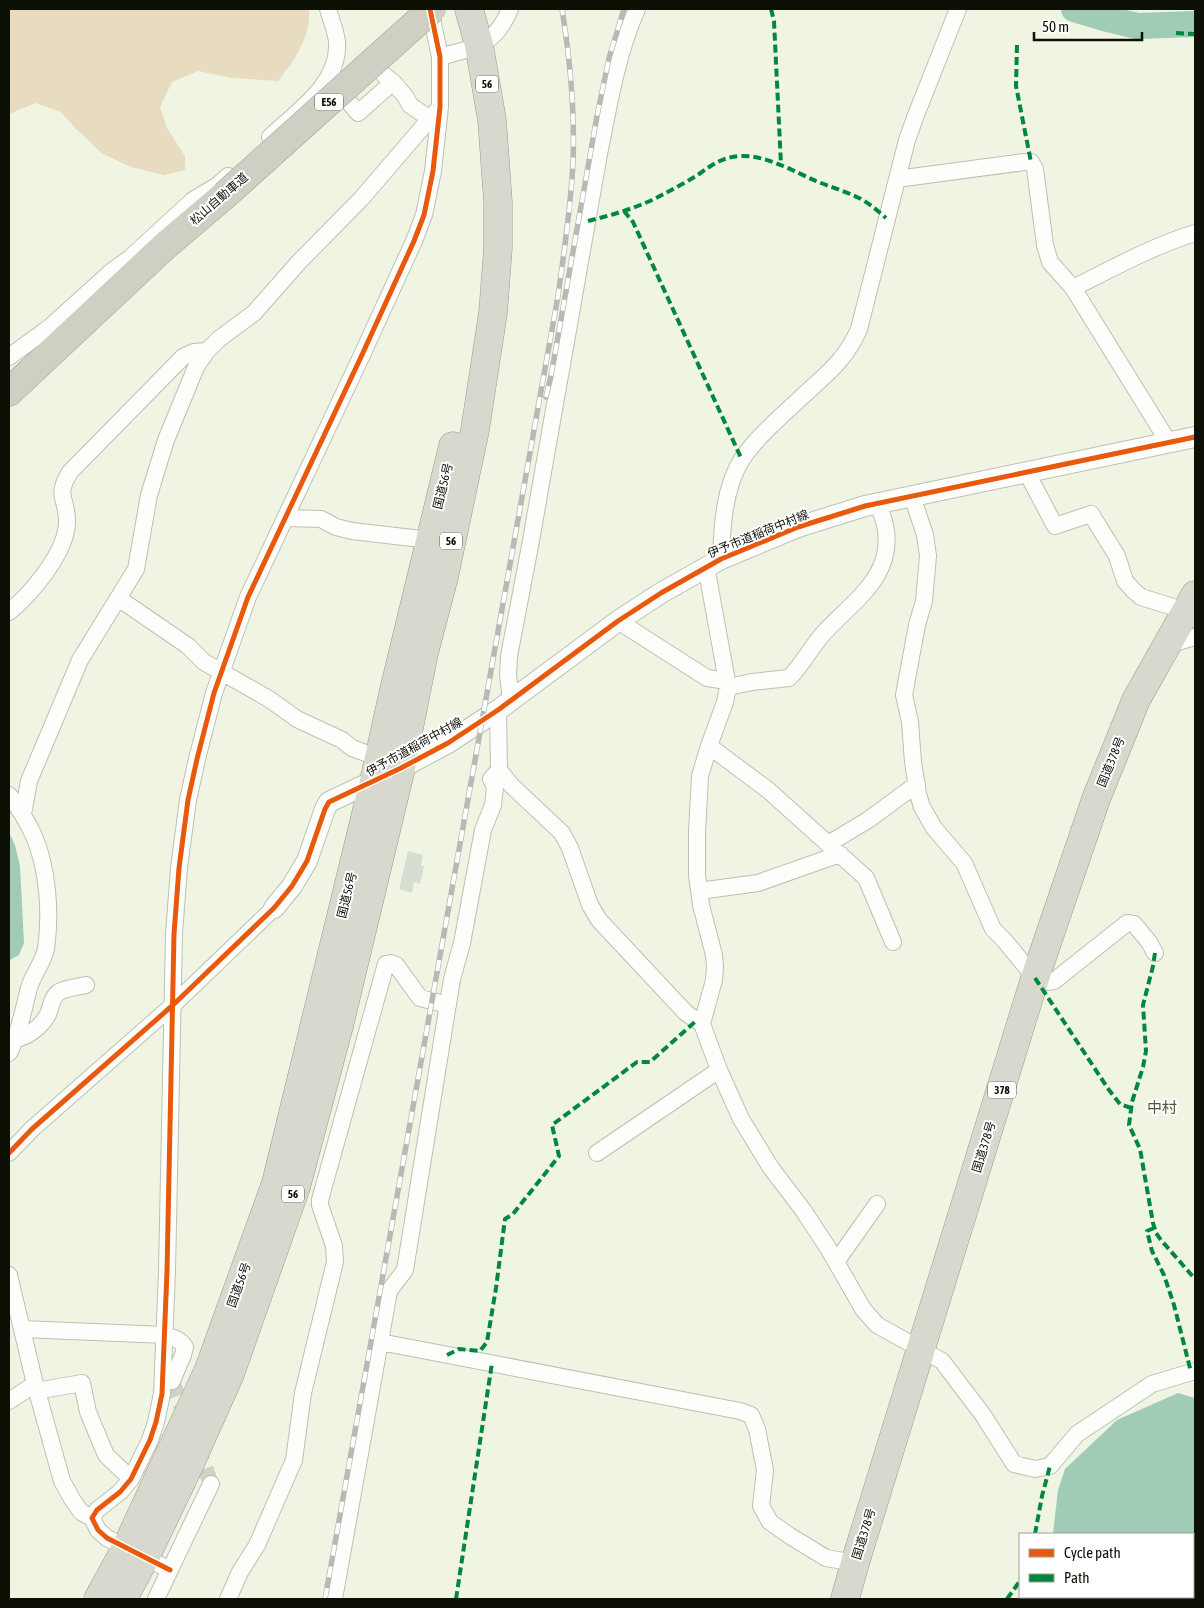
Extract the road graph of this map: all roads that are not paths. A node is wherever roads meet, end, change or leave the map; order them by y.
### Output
1 (328, 9) edge
2 (431, 9) edge
3 (469, 9) edge
4 (510, 9) edge
5 (638, 9) edge
6 (958, 9) edge
7 (479, 45) junction
8 (440, 57) junction
9 (328, 78) junction
10 (435, 113) junction
11 (496, 161) junction
12 (897, 179) junction
13 (1195, 233) edge
14 (165, 246) junction
15 (1073, 288) junction
16 (206, 351) junction
17 (9, 357) edge
18 (9, 392) edge
19 (9, 412) edge
20 (1195, 437) edge
21 (1169, 442) junction
22 (1027, 473) junction
23 (912, 496) junction
24 (878, 503) junction
25 (286, 518) junction
26 (430, 540) junction
27 (714, 563) junction
28 (118, 598) junction
29 (1191, 603) edge
30 (9, 612) edge
31 (618, 621) junction
32 (1195, 637) edge
33 (1167, 645) junction
34 (222, 672) junction
35 (728, 684) junction
36 (504, 705) junction
37 (709, 746) junction
38 (385, 769) junction
39 (499, 770) junction
40 (917, 784) junction
41 (9, 795) edge
42 (23, 814) junction
43 (834, 849) junction
44 (699, 891) junction
45 (274, 908) joint
46 (893, 942) dead end
47 (1154, 954) dead end
48 (1035, 978) junction
49 (86, 986) dead end
50 (173, 1005) junction
51 (448, 1005) junction
52 (702, 1024) junction
53 (12, 1046) edge
54 (719, 1070) junction
55 (9, 1153) edge
56 (597, 1153) dead end
57 (877, 1204) dead end
58 (836, 1262) junction
59 (9, 1275) edge
60 (17, 1326) edge
61 (165, 1335) junction
62 (380, 1342) junction
63 (922, 1350) junction
64 (1195, 1372) edge
65 (172, 1381) tunnel mouth
66 (36, 1387) junction
67 (9, 1401) edge
68 (131, 1479) junction
69 (211, 1484) dead end
70 (92, 1518) junction
71 (135, 1553) junction
72 (855, 1563) junction
73 (170, 1570) junction
74 (98, 1599) edge
75 (123, 1599) edge
76 (156, 1599) edge
77 (228, 1599) edge
78 (334, 1599) edge
79 (845, 1599) edge

1 - 9 street
2 - 8 street
2 - 14 highway, 松山自動車道 / E56, bridge
3 - 7 highway, 国道56号 / 56
4 - 7 street
5 - 36 street
6 - 12 street
7 - 8 street
7 - 11 highway, 国道56号 / 56
8 - 10 street
9 - 10 street
9 - 17 street
10 - 16 street
10 - 25 street
11 - 26 highway, 国道56号 / 56
11 - 38 highway, 国道56号 / 56
12 - 15 street
12 - 27 street
13 - 15 street
14 - 18 highway, 松山自動車道 / E56
14 - 19 highway
15 - 21 street
16 - 28 street
16 - 30 street
20 - 21 street, 伊予市道稲荷中村線
21 - 22 street, 伊予市道稲荷中村線
22 - 23 street, 伊予市道稲荷中村線
22 - 29 street
23 - 24 street, 伊予市道稲荷中村線
23 - 40 street
24 - 27 street, 伊予市道稲荷中村線
24 - 35 street
25 - 26 street
25 - 34 street
26 - 38 highway, 国道56号 / 56
27 - 31 street, 伊予市道稲荷中村線
27 - 35 street
28 - 34 street
28 - 42 street
29 - 33 highway, 国道378号 / 378
31 - 35 street
31 - 36 street, 伊予市道稲荷中村線
32 - 33 street
33 - 48 highway, 国道378号 / 378
34 - 38 street
34 - 50 street
35 - 37 street
36 - 38 street, 伊予市道稲荷中村線
36 - 39 street
37 - 43 street
37 - 44 street
38 - 45 street, 伊予市道稲荷中村線
38 - 71 highway, 国道56号 / 56
39 - 51 street
39 - 52 street
40 - 43 street
40 - 48 street
41 - 42 street
42 - 53 street
43 - 44 street
43 - 46 street
44 - 52 street
45 - 50 street
47 - 48 street
48 - 63 highway, 国道378号 / 378
49 - 53 street
50 - 55 street
50 - 61 street
51 - 62 street
51 - 77 street
52 - 54 street
54 - 56 street
54 - 58 street
57 - 58 street
58 - 63 street
59 - 60 street
60 - 61 street
60 - 66 street
61 - 65 street
61 - 68 street
62 - 72 street
62 - 78 street
63 - 64 street
63 - 72 highway, 国道378号 / 378
66 - 67 street
66 - 68 street
66 - 70 street
68 - 70 street
69 - 73 street
70 - 71 street
71 - 73 street
71 - 74 highway, 国道56号 / 56
71 - 75 highway, 国道56号 / 56
72 - 79 highway, 国道378号 / 378
73 - 76 street

